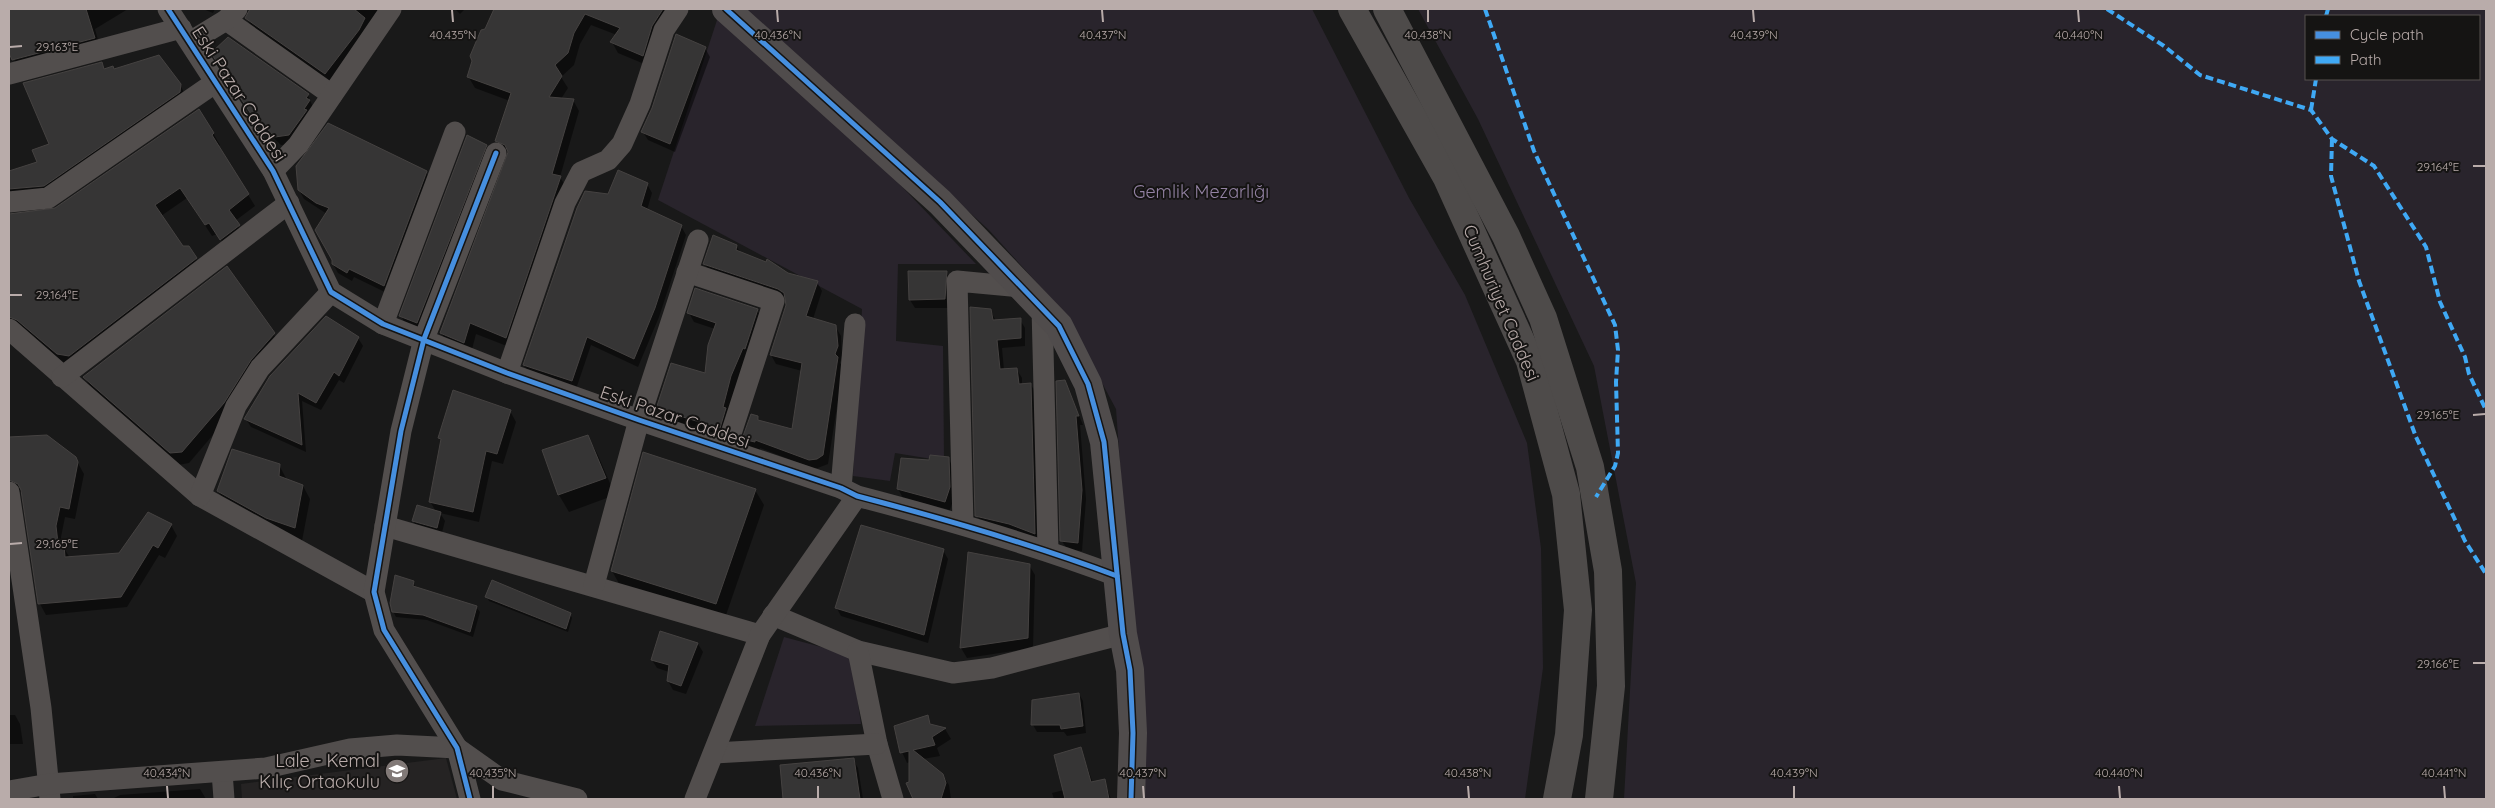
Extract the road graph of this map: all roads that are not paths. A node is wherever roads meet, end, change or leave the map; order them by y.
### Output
1 (168, 9) edge
2 (678, 9) edge
3 (726, 9) edge
4 (1352, 9) edge
5 (1387, 9) edge
6 (382, 12) edge
7 (232, 15) edge
8 (185, 35) junction
9 (9, 74) edge
10 (216, 82) junction
11 (332, 94) junction
12 (455, 132) dead end
13 (496, 152) dead end
14 (273, 171) junction
15 (9, 202) edge
16 (289, 203) junction
17 (698, 240) dead end
18 (686, 272) junction
19 (1021, 287) junction
20 (331, 292) junction
21 (1042, 308) junction
22 (383, 324) junction
23 (855, 324) dead end
24 (9, 329) edge
25 (424, 339) junction
26 (507, 373) junction
27 (62, 377) junction
28 (639, 420) junction
29 (726, 449) junction
30 (9, 492) edge
31 (849, 492) junction
32 (200, 496) junction
33 (963, 524) junction
34 (385, 526) junction
35 (1048, 550) junction
36 (1118, 576) junction
37 (16, 583) edge
38 (594, 585) junction
39 (374, 592) junction
40 (774, 616) junction
41 (1123, 634) junction
42 (760, 635) junction
43 (858, 651) junction
44 (877, 744) junction
45 (457, 748) junction
46 (714, 753) junction
47 (222, 772) junction
48 (9, 790) edge
49 (50, 792) edge
50 (224, 799) edge
51 (470, 799) edge
52 (578, 799) edge
53 (695, 799) edge
54 (893, 799) edge
55 (1131, 799) edge
56 (1558, 799) edge
57 (1599, 799) edge

1 - 8 street, Eski Pazar Caddesi
2 - 26 street
3 - 19 street
4 - 56 main road, Cumhuriyet Caddesi
5 - 57 main road, Cumhuriyet Caddesi
6 - 11 street
7 - 8 street
7 - 11 street
8 - 9 street
8 - 10 street, Eski Pazar Caddesi
10 - 14 street, Eski Pazar Caddesi
10 - 15 street
11 - 14 street
12 - 22 street
13 - 25 street
14 - 16 street, Eski Pazar Caddesi
16 - 20 street, Eski Pazar Caddesi
16 - 27 street
17 - 18 street
18 - 28 street
18 - 29 street
19 - 21 street
19 - 33 street
20 - 22 street, Eski Pazar Caddesi
20 - 32 street
21 - 35 street
21 - 36 street
22 - 25 street, Eski Pazar Caddesi
23 - 31 street
24 - 27 street
25 - 26 street, Eski Pazar Caddesi
25 - 34 street
26 - 28 street, Eski Pazar Caddesi
27 - 32 street
28 - 29 street, Eski Pazar Caddesi
28 - 38 street
29 - 31 street, Eski Pazar Caddesi
30 - 37 street
31 - 33 street, Eski Pazar Caddesi
31 - 40 street
32 - 39 street
33 - 35 street, Eski Pazar Caddesi
34 - 38 street
34 - 39 street
35 - 36 street, Eski Pazar Caddesi
36 - 41 street
37 - 49 street
38 - 42 street
39 - 45 street
40 - 42 street
40 - 43 street
41 - 43 street
41 - 55 street
42 - 46 street
43 - 44 street
44 - 46 street
44 - 54 street
45 - 47 street
45 - 51 street
45 - 52 street
46 - 53 street
47 - 49 street
47 - 50 street
48 - 49 street

